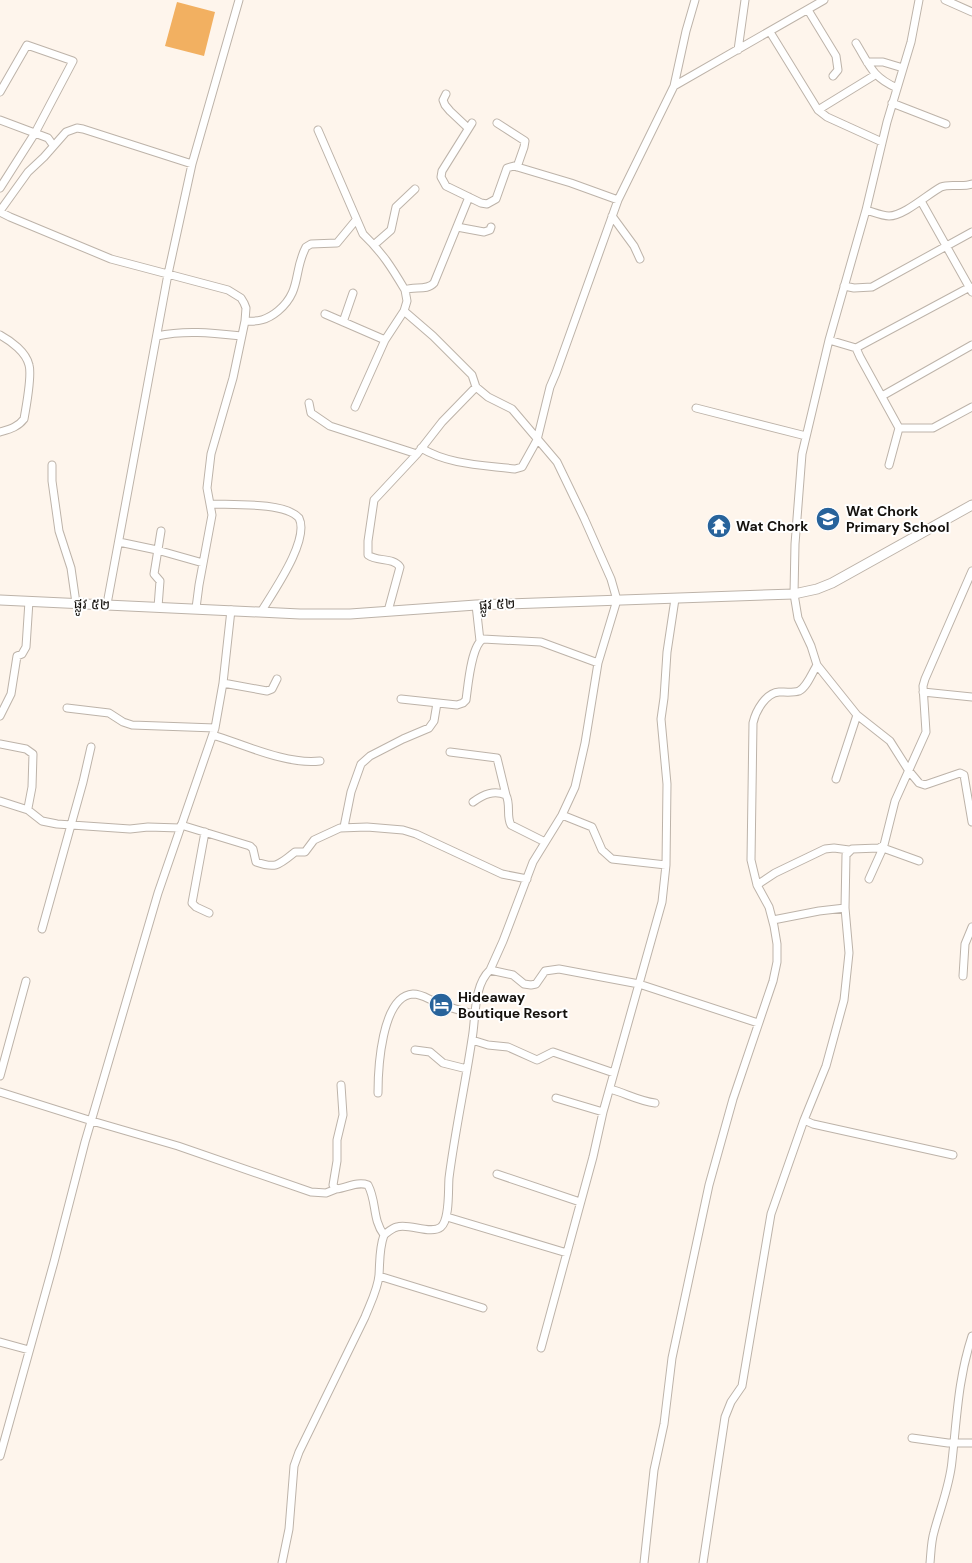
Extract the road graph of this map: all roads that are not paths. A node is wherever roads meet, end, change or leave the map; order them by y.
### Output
1 (239, 0) edge
2 (695, 0) edge
3 (745, 0) edge
4 (824, 0) edge
5 (919, 0) edge
6 (945, 0) edge
7 (808, 10) junction
8 (972, 12) edge
9 (770, 32) junction
10 (856, 43) dead end
11 (738, 50) junction
12 (868, 62) junction
13 (903, 68) junction
14 (875, 75) junction
15 (833, 76) dead end
16 (674, 86) junction
17 (897, 88) junction
18 (0, 92) edge
19 (446, 94) dead end
20 (892, 103) junction
21 (818, 110) junction
22 (0, 120) edge
23 (497, 123) dead end
24 (946, 124) dead end
25 (318, 130) dead end
26 (35, 132) junction
27 (882, 142) junction
28 (53, 145) junction
29 (192, 164) junction
30 (517, 166) junction
31 (972, 184) edge
32 (0, 188) edge
33 (414, 189) dead end
34 (469, 196) junction
35 (618, 200) junction
36 (920, 201) junction
37 (866, 210) junction
38 (0, 212) edge
39 (612, 216) junction
40 (356, 220) junction
41 (457, 227) junction
42 (491, 227) dead end
43 (972, 232) edge
44 (375, 244) junction
45 (946, 246) junction
46 (640, 260) dead end
47 (168, 274) junction
48 (844, 286) junction
49 (405, 290) junction
50 (971, 290) edge
51 (353, 294) dead end
52 (404, 311) junction
53 (325, 314) dead end
54 (245, 321) junction
55 (343, 322) junction
56 (0, 335) edge
57 (157, 336) junction
58 (241, 336) junction
59 (385, 340) junction
60 (829, 340) junction
61 (972, 345) edge
62 (856, 348) junction
63 (476, 387) junction
64 (882, 396) junction
65 (309, 404) dead end
66 (355, 407) dead end
67 (972, 407) edge
68 (696, 408) dead end
69 (899, 428) junction
70 (0, 432) edge
71 (806, 436) junction
72 (537, 440) junction
73 (419, 451) junction
74 (52, 465) dead end
75 (888, 465) dead end
76 (211, 504) junction
77 (972, 505) edge
78 (161, 530) dead end
79 (118, 542) junction
80 (157, 550) junction
81 (203, 563) junction
82 (972, 572) edge
83 (794, 594) junction
84 (675, 598) junction
85 (0, 600) edge
86 (617, 600) junction
87 (29, 601) junction
88 (76, 603) junction
89 (107, 604) junction
90 (476, 605) junction
91 (158, 606) junction
92 (196, 608) junction
93 (231, 610) junction
94 (388, 611) junction
95 (261, 612) junction
96 (480, 641) junction
97 (598, 663) junction
98 (816, 665) junction
99 (277, 678) dead end
100 (223, 683) junction
101 (923, 692) junction
102 (972, 697) edge
103 (401, 699) dead end
104 (437, 703) junction
105 (67, 708) dead end
106 (857, 715) junction
107 (0, 716) edge
108 (214, 732) junction
109 (0, 744) edge
110 (91, 747) dead end
111 (450, 752) dead end
112 (320, 761) dead end
113 (909, 771) junction
114 (968, 773) edge
115 (836, 779) dead end
116 (506, 795) junction
117 (0, 801) edge
118 (473, 802) dead end
119 (28, 810) junction
120 (562, 815) junction
121 (972, 822) edge
122 (71, 824) junction
123 (181, 826) junction
124 (344, 827) junction
125 (204, 832) junction
126 (545, 842) junction
127 (882, 848) junction
128 (849, 850) junction
129 (919, 861) dead end
130 (666, 865) junction
131 (527, 879) junction
132 (869, 879) dead end
133 (757, 885) junction
134 (845, 908) junction
135 (209, 913) dead end
136 (773, 920) junction
137 (972, 927) edge
138 (42, 928) dead end
139 (490, 970) junction
140 (963, 976) dead end
141 (26, 981) dead end
142 (639, 984) junction
143 (475, 1015) junction
144 (758, 1023) junction
145 (472, 1040) junction
146 (415, 1050) dead end
147 (467, 1069) junction
148 (614, 1073) junction
149 (0, 1076) edge
150 (341, 1085) dead end
151 (610, 1089) junction
152 (0, 1092) edge
153 (378, 1093) dead end
154 (556, 1098) dead end
155 (654, 1103) dead end
156 (603, 1112) junction
157 (804, 1120) junction
158 (92, 1121) junction
159 (953, 1155) dead end
160 (497, 1174) dead end
161 (336, 1189) junction
162 (580, 1202) junction
163 (446, 1217) junction
164 (384, 1235) junction
165 (567, 1253) junction
166 (379, 1276) junction
167 (482, 1308) dead end
168 (972, 1336) edge
169 (0, 1342) edge
170 (541, 1348) dead end
171 (29, 1350) junction
172 (912, 1438) dead end
173 (953, 1443) junction
174 (972, 1443) edge
175 (0, 1456) edge
176 (282, 1563) edge
177 (644, 1563) edge
178 (703, 1563) edge
179 (930, 1563) edge

1 - 29 street
2 - 16 street
3 - 11 street
4 - 7 street
5 - 13 street
6 - 8 street
7 - 9 street
7 - 15 street
9 - 11 street
9 - 21 street
10 - 12 street
11 - 16 street
12 - 13 street
12 - 14 street
13 - 17 street
14 - 17 street
14 - 21 street
16 - 35 street
17 - 20 street
18 - 26 street
19 - 34 street
20 - 24 street
20 - 27 street
21 - 27 street
22 - 26 street
23 - 30 street
25 - 40 street
26 - 28 street
26 - 32 street
27 - 37 street
28 - 29 street
28 - 38 street
29 - 47 street
30 - 34 street
30 - 35 street
31 - 36 street
33 - 44 street
34 - 41 street
35 - 39 street
36 - 37 street
36 - 45 street
37 - 48 street
38 - 47 street
39 - 46 street
39 - 72 street
40 - 44 street
40 - 54 street
41 - 42 street
41 - 49 street
43 - 45 street
44 - 49 street
45 - 48 street
45 - 50 street
47 - 54 street
47 - 57 street
48 - 60 street
49 - 52 street
50 - 62 street
51 - 55 street
52 - 59 street
52 - 63 street
53 - 55 street
54 - 58 street
55 - 59 street
56 - 70 street
57 - 58 street
57 - 79 street
58 - 76 street
59 - 66 street
60 - 62 street
60 - 71 street
61 - 64 street
62 - 64 street
63 - 72 street
63 - 73 street
64 - 69 street
65 - 73 street
67 - 69 street
68 - 71 street
69 - 75 street
71 - 83 street
72 - 73 street
72 - 86 street
73 - 94 street
74 - 88 street
76 - 81 street
76 - 95 street
77 - 83 street, ផ្លូវ ៥២
78 - 80 street
79 - 80 street
79 - 89 street
80 - 81 street
80 - 91 street
81 - 92 street
82 - 101 street
83 - 84 street, ផ្លូវ ៥២
83 - 98 street
84 - 86 street, ផ្លូវ ៥២
84 - 130 street
85 - 87 street, ផ្លូវ ៥២
86 - 90 street, ផ្លូវ ៥២
86 - 97 street
87 - 88 street, ផ្លូវ ៥២
87 - 107 street
88 - 89 street, ផ្លូវ ៥២
89 - 91 street, ផ្លូវ ៥២
90 - 94 street, ផ្លូវ ៥២
90 - 96 street
91 - 92 street, ផ្លូវ ៥២
92 - 93 street, ផ្លូវ ៥២
93 - 95 street, ផ្លូវ ៥២
93 - 100 street
94 - 95 street, ផ្លូវ ៥២
96 - 97 street
96 - 104 street
97 - 120 street
98 - 106 street
98 - 133 street
99 - 100 street
100 - 108 street
101 - 102 street
101 - 113 street
103 - 104 street
104 - 124 street
105 - 108 street
106 - 113 street
106 - 115 street
108 - 112 street
108 - 123 street
109 - 119 street
110 - 122 street
111 - 116 street
113 - 114 street
113 - 127 street
114 - 121 street
116 - 118 street
116 - 126 street
117 - 119 street
119 - 122 street
120 - 126 street
120 - 130 street
122 - 123 street
122 - 138 street
123 - 125 street
123 - 158 street
124 - 125 street
124 - 131 street
125 - 135 street
126 - 131 street
127 - 128 street
127 - 129 street
127 - 132 street
128 - 133 street
128 - 134 street
130 - 142 street
131 - 139 street
133 - 136 street
134 - 136 street
134 - 157 street
136 - 144 street
137 - 140 street
139 - 142 street
139 - 143 street
141 - 149 street
142 - 144 street
142 - 148 street
143 - 145 street
143 - 153 street
144 - 177 street
145 - 147 street
145 - 148 street
146 - 147 street
147 - 163 street
148 - 151 street
150 - 161 street
151 - 155 street
151 - 156 street
152 - 158 street
154 - 156 street
156 - 162 street
157 - 159 street
157 - 178 street
158 - 161 street
158 - 171 street
160 - 162 street
161 - 164 street
162 - 165 street
163 - 164 street
163 - 165 street
164 - 166 street
165 - 170 street
166 - 167 street
166 - 176 street
168 - 173 street
169 - 171 street
171 - 175 street
172 - 173 street
173 - 174 street
173 - 179 street

